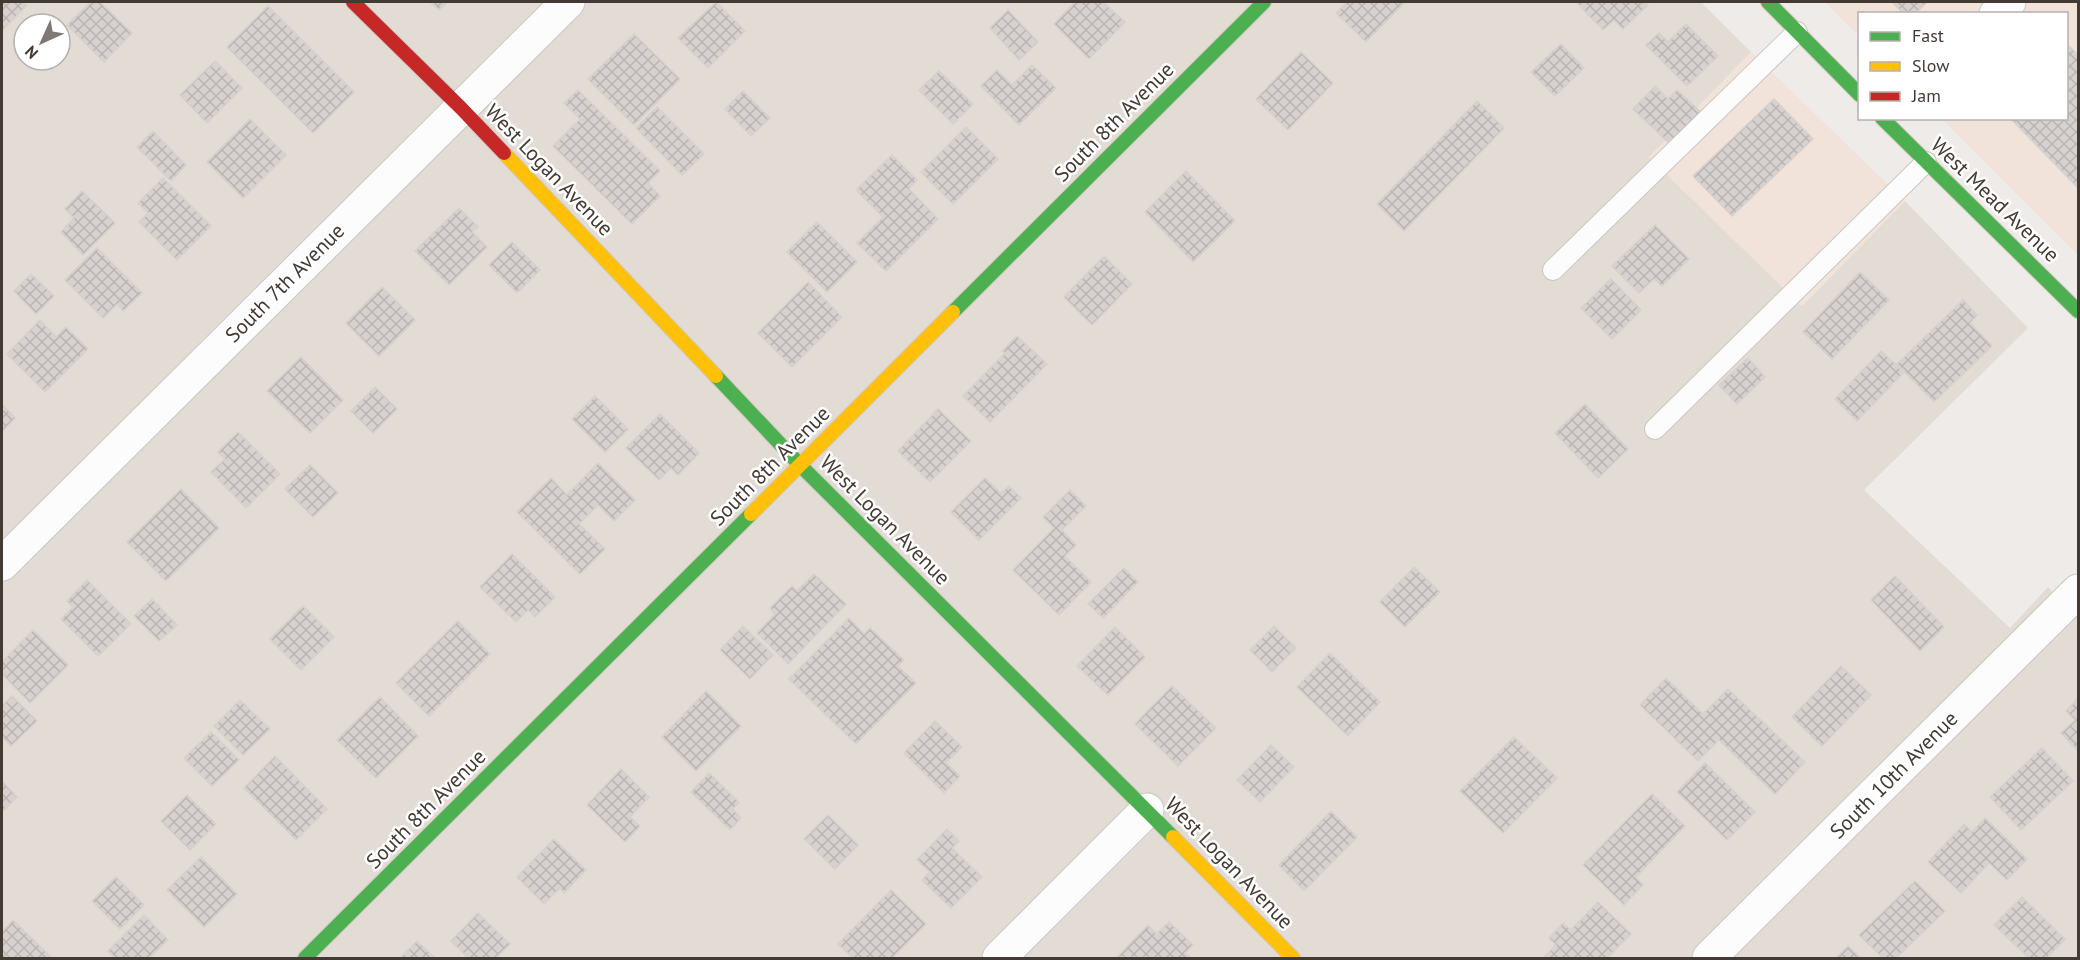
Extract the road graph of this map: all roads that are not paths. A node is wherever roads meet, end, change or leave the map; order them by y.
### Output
1 (353, 2) edge
2 (568, 2) edge
3 (1264, 2) edge
4 (1768, 2) edge
5 (1797, 32) junction
6 (1858, 93) edge
7 (461, 108) junction
8 (1886, 120) edge
9 (1926, 162) junction
10 (1553, 270) dead end
11 (2079, 311) edge
12 (1655, 429) dead end
13 (800, 465) junction
14 (2, 564) edge
15 (2079, 591) edge
16 (1147, 810) junction
17 (305, 958) edge
18 (999, 958) edge
19 (1293, 958) edge
20 (1709, 958) edge

1 - 7 street, West Logan Avenue
2 - 7 street, South 7th Avenue
3 - 13 street, South 8th Avenue
4 - 5 street
5 - 6 street
5 - 10 lane
7 - 13 street, West Logan Avenue
7 - 14 street, South 7th Avenue
8 - 9 street, West Mead Avenue
9 - 11 street, West Mead Avenue
9 - 12 lane
13 - 16 street, West Logan Avenue
13 - 17 street, South 8th Avenue
15 - 20 street, South 10th Avenue
16 - 18 street
16 - 19 street, West Logan Avenue

